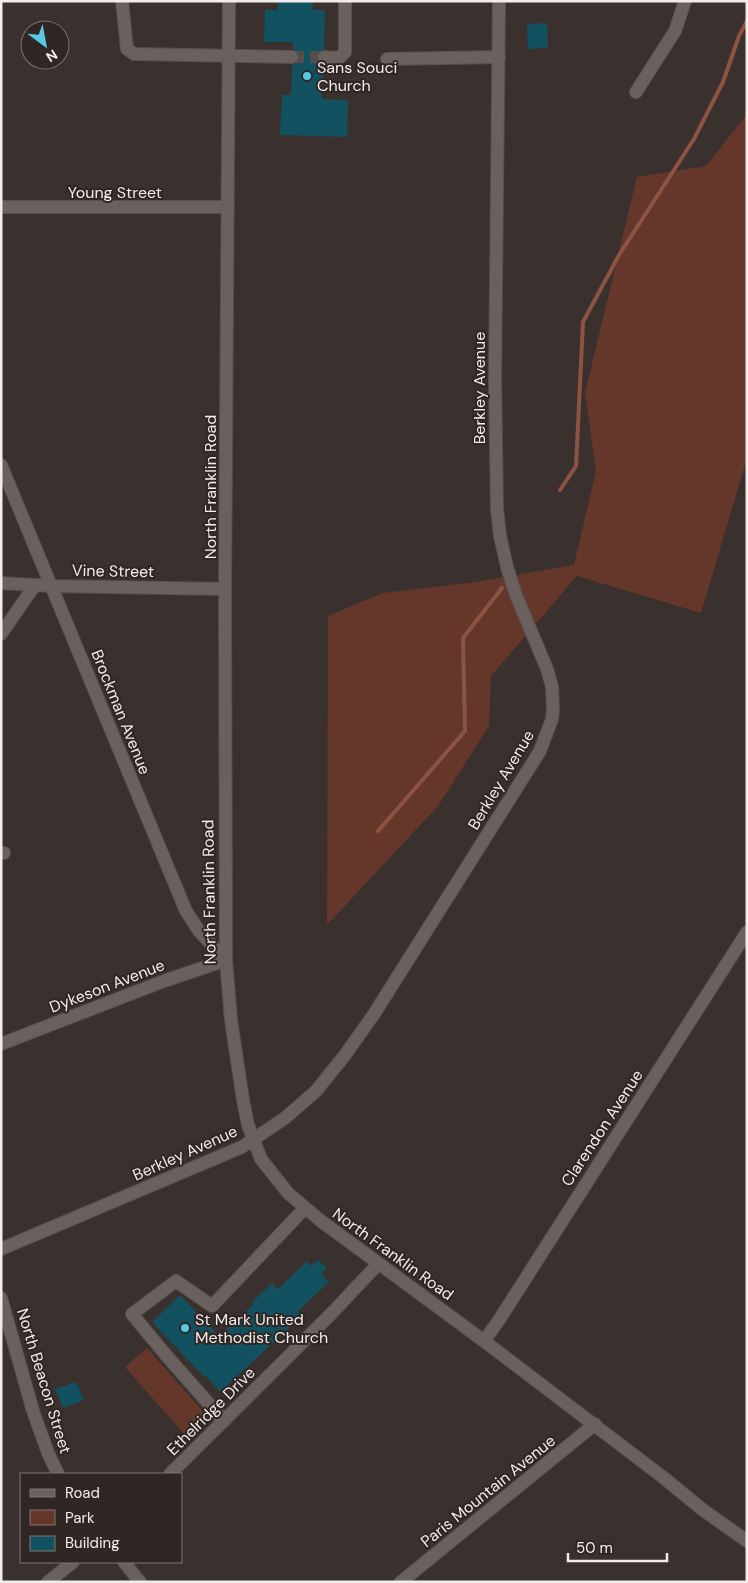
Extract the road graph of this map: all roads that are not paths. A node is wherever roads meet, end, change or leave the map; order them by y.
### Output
1 (122, 1) edge
2 (229, 1) edge
3 (345, 1) edge
4 (499, 1) edge
5 (685, 1) edge
6 (229, 56) junction
7 (324, 56) tunnel mouth
8 (499, 56) junction
9 (292, 57) tunnel mouth
10 (387, 59) dead end
11 (636, 92) dead end
12 (1, 207) edge
13 (228, 207) junction
14 (1, 465) edge
15 (1, 583) edge
16 (35, 585) junction
17 (51, 586) junction
18 (225, 589) junction
19 (1, 634) edge
20 (747, 932) edge
21 (226, 960) junction
22 (1, 1044) edge
23 (254, 1139) junction
24 (306, 1208) junction
25 (1, 1249) edge
26 (378, 1264) junction
27 (1, 1298) edge
28 (484, 1341) junction
29 (224, 1421) junction
30 (595, 1424) junction
31 (58, 1473) edge
32 (171, 1473) edge
33 (747, 1541) edge
34 (72, 1563) edge
35 (125, 1563) edge
36 (48, 1582) edge
37 (140, 1582) edge
38 (401, 1582) edge

1 - 6 street
2 - 6 street, North Franklin Road
3 - 7 street
4 - 8 street, Berkley Avenue
5 - 11 street
6 - 9 street
6 - 13 street, North Franklin Road
8 - 10 street
8 - 23 street, Berkley Avenue
12 - 13 street, Young Street
13 - 18 street, North Franklin Road
14 - 17 street, Brockman Avenue
15 - 16 street, Vine Street
16 - 17 street, Vine Street
16 - 19 street
17 - 18 street, Vine Street
17 - 21 street, Brockman Avenue
18 - 21 street, North Franklin Road
20 - 28 street, Clarendon Avenue
21 - 22 street, Dykeson Avenue
21 - 23 street, North Franklin Road
23 - 24 street, North Franklin Road
23 - 25 street, Berkley Avenue
24 - 26 street, North Franklin Road
24 - 29 street
26 - 28 street, North Franklin Road
26 - 29 street, Ethelridge Drive
27 - 31 street, North Beacon Street
28 - 30 street, North Franklin Road
29 - 32 street, Ethelridge Drive
30 - 33 street, North Franklin Road
30 - 38 street, Paris Mountain Avenue
34 - 36 street
35 - 37 street

